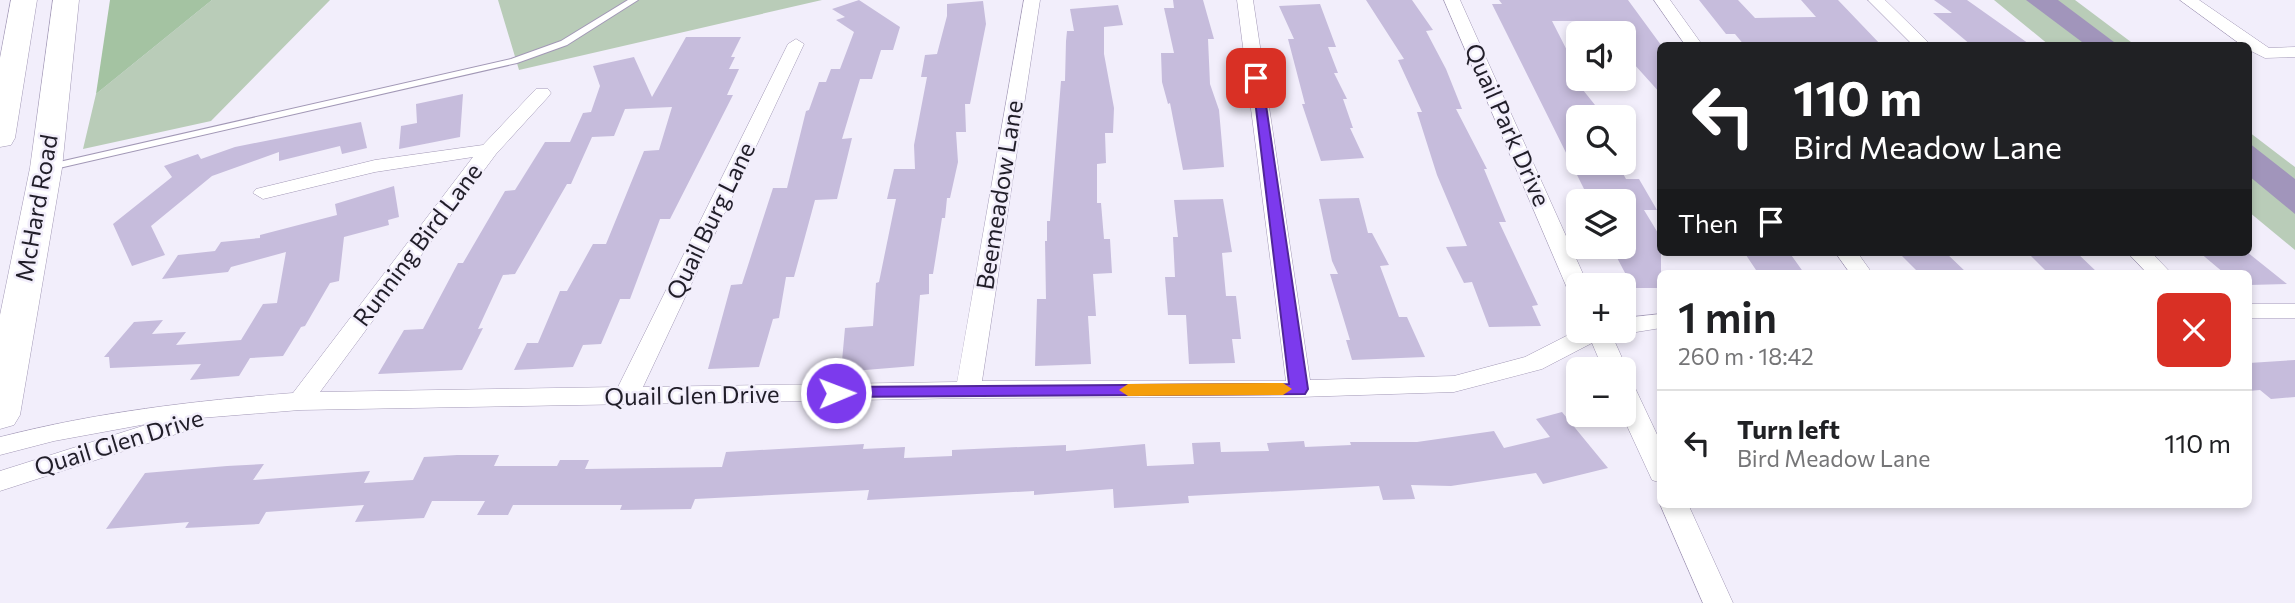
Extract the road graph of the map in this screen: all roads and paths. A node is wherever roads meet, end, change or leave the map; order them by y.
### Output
1 (24, 0) edge
2 (66, 0) edge
3 (634, 0) edge
4 (1032, 0) edge
5 (1245, 0) edge
6 (1452, 0) edge
7 (1662, 0) edge
8 (1876, 0) edge
9 (2188, 0) edge
10 (1692, 42) edge
11 (1920, 42) edge
12 (2250, 42) edge
13 (2252, 43) edge
14 (796, 44) dead end
15 (2256, 46) joint
16 (2295, 52) edge
17 (542, 93) dead end
18 (0, 138) edge
19 (489, 150) junction
20 (46, 168) junction
21 (262, 193) dead end
22 (2142, 256) edge
23 (2157, 270) edge
24 (1571, 273) edge
25 (2295, 311) edge
26 (2252, 312) edge
27 (1657, 322) edge
28 (1636, 324) edge
29 (1573, 343) edge
30 (1299, 389) junction
31 (968, 390) junction
32 (625, 398) junction
33 (300, 401) junction
34 (239, 406) junction
35 (0, 415) edge
36 (1636, 417) edge
37 (0, 446) edge
38 (1657, 464) edge
39 (0, 481) edge
40 (1676, 508) edge
41 (1718, 603) edge

1 - 18 main road, McHard Road
2 - 20 main road, McHard Road
3 - 20 lane
4 - 31 street, Beemeadow Lane
5 - 30 street
6 - 24 street, Quail Park Drive
7 - 10 street
8 - 11 street
9 - 12 street
13 - 15 street
14 - 32 street, Quail Burg Lane
15 - 16 street
17 - 19 street, Running Bird Lane
19 - 21 street
19 - 33 street, Running Bird Lane
20 - 35 main road, McHard Road
22 - 23 street
25 - 26 street
27 - 28 street
29 - 30 street, Quail Glen Drive
30 - 31 street, Quail Glen Drive
31 - 32 street, Quail Glen Drive
32 - 33 street, Quail Glen Drive
33 - 34 street, Quail Glen Drive
34 - 37 street, Quail Glen Drive
34 - 39 street, Quail Glen Drive
36 - 38 street
40 - 41 street

